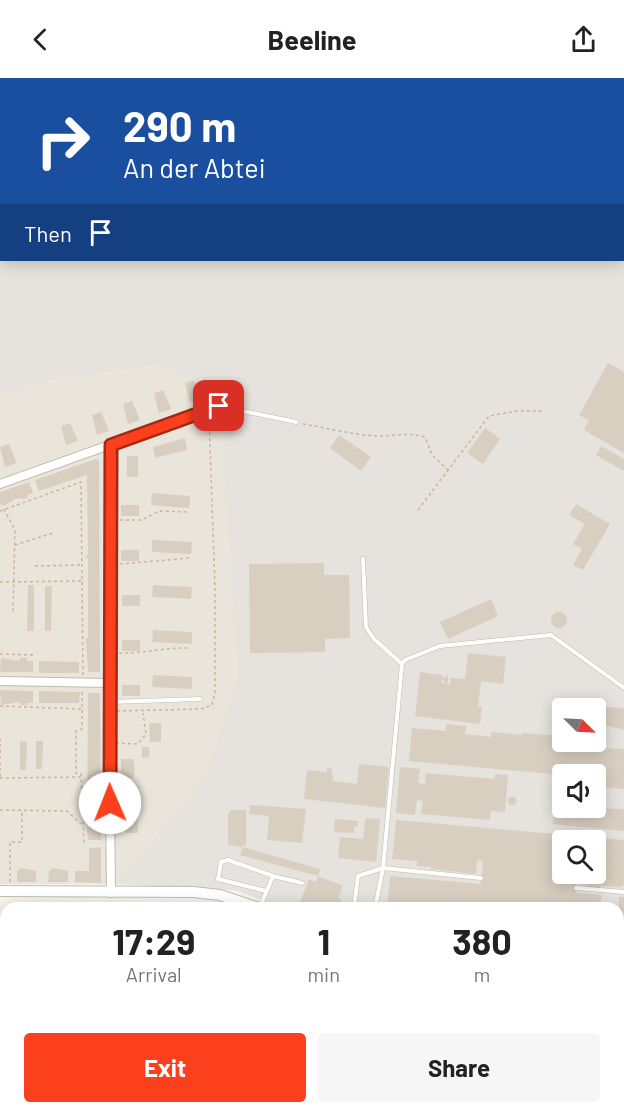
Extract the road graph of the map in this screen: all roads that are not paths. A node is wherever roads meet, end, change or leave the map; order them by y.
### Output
1 (219, 406) joint
2 (296, 422) road end
3 (111, 445) junction
4 (0, 484) edge
5 (363, 559) dead end
6 (402, 664) junction
7 (0, 681) edge
8 (109, 683) junction
9 (624, 688) edge
10 (200, 699) dead end
11 (109, 706) junction
12 (383, 868) junction
13 (273, 876) junction
14 (481, 878) dead end
15 (302, 883) dead end
16 (576, 888) dead end
17 (5, 891) edge
18 (266, 891) junction
19 (624, 892) edge
20 (111, 893) junction
21 (238, 902) edge
22 (261, 902) edge
23 (355, 902) edge
24 (376, 902) edge

1 - 2 lane
1 - 3 street
3 - 4 street
3 - 8 street
5 - 6 lane
6 - 9 lane
6 - 12 lane
7 - 8 street
8 - 11 street
10 - 11 lane
11 - 20 street
12 - 14 lane
12 - 23 lane
12 - 24 lane
13 - 15 lane
13 - 18 lane
13 - 18 lane
16 - 19 lane
17 - 20 street
18 - 22 lane
20 - 21 street

